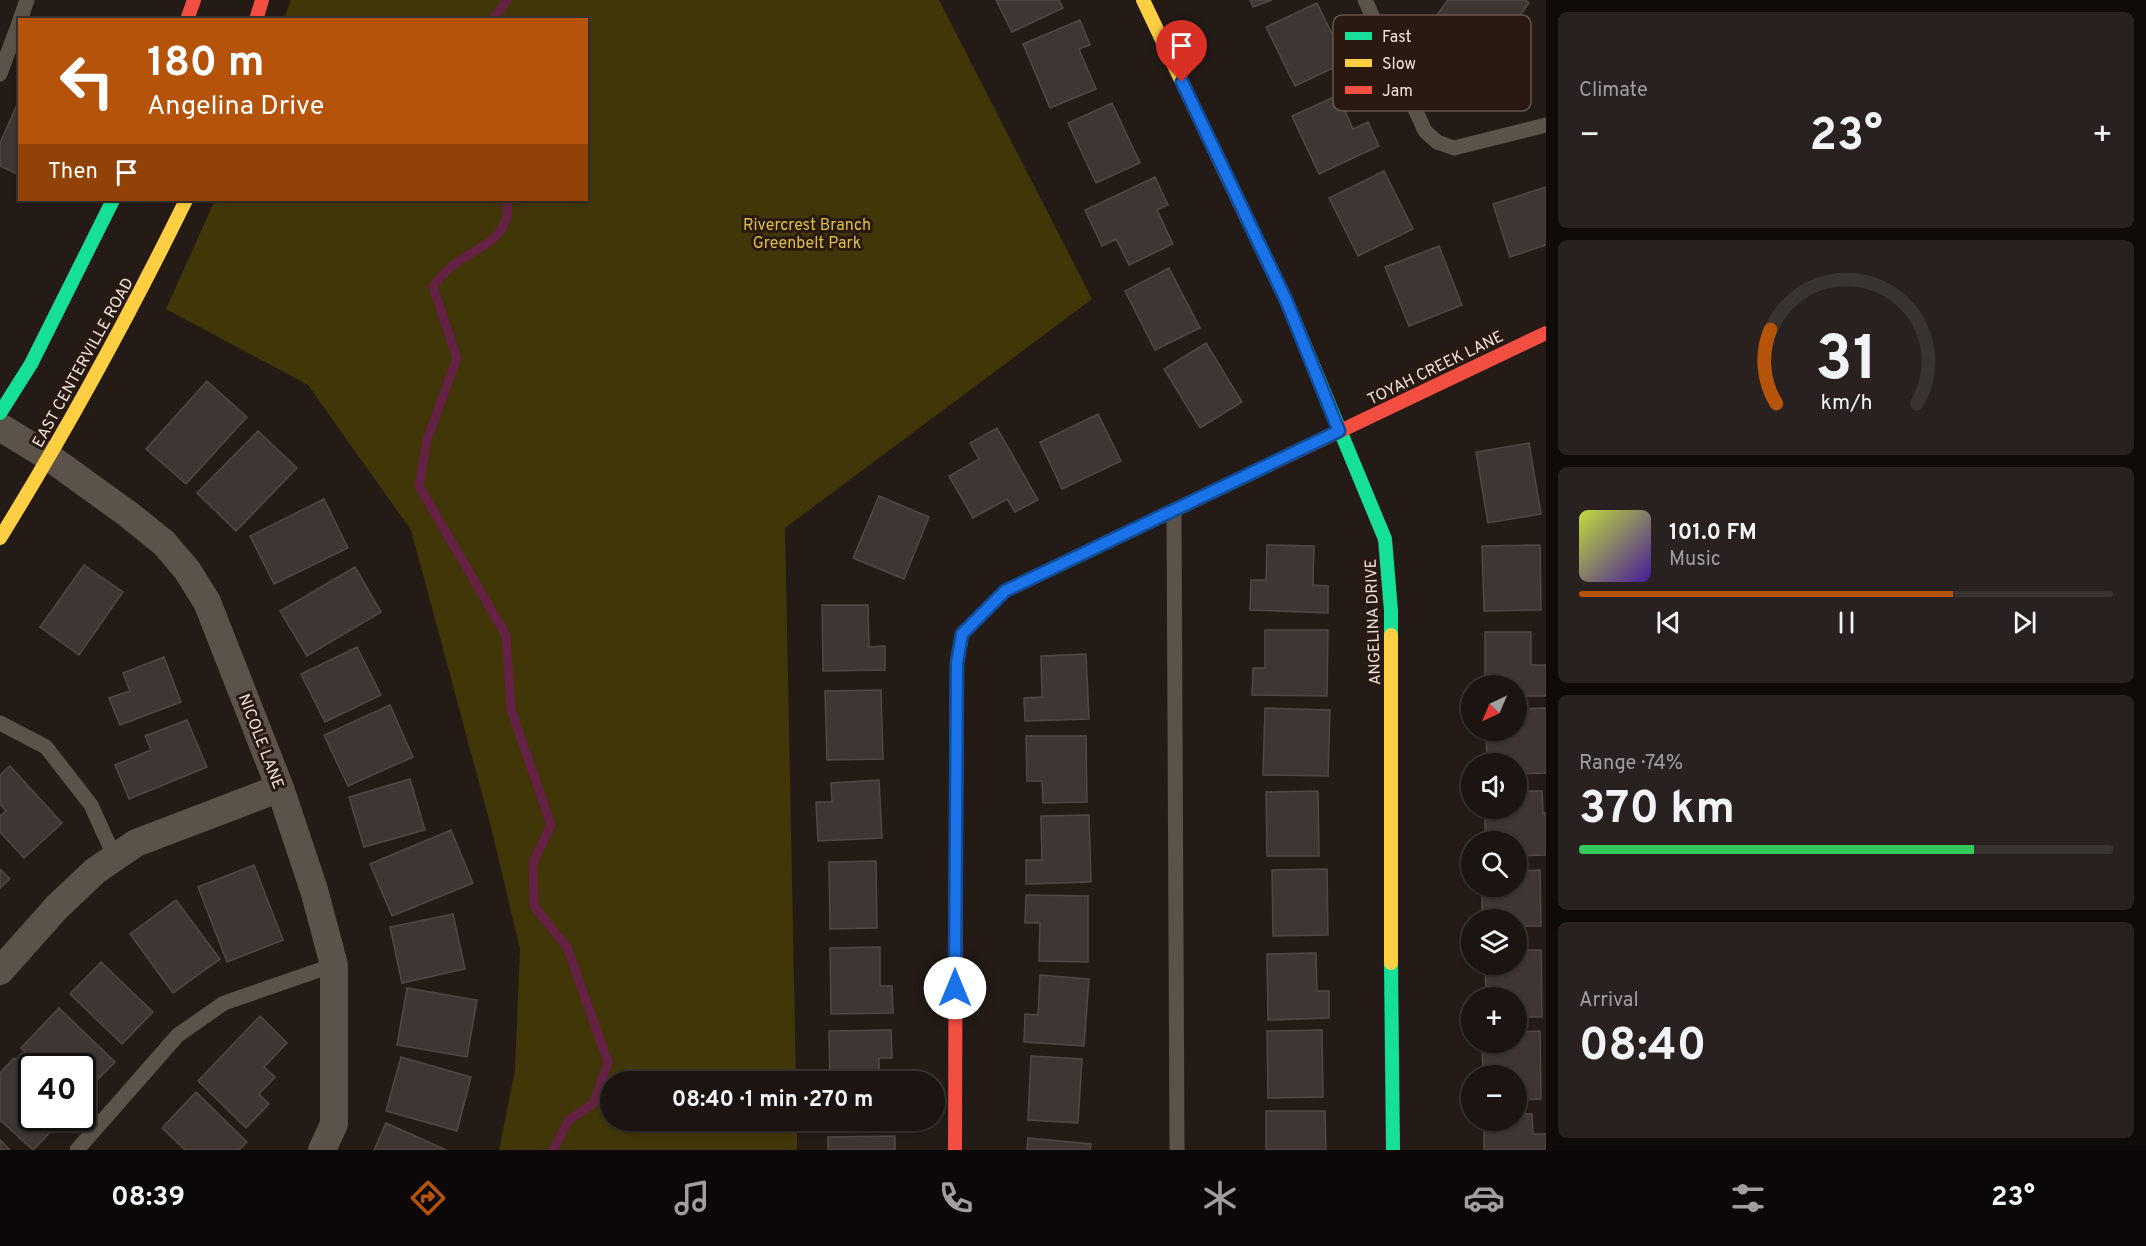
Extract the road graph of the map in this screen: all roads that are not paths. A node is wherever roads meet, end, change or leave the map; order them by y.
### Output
1 (27, 0) edge
2 (194, 0) edge
3 (262, 0) edge
4 (1143, 0) edge
5 (1365, 0) edge
6 (1372, 15) edge
7 (21, 18) edge
8 (188, 18) edge
9 (257, 18) edge
10 (18, 25) edge
11 (0, 74) edge
12 (1416, 111) edge
13 (1546, 125) edge
14 (112, 201) edge
15 (186, 201) edge
16 (1544, 338) edge
17 (0, 413) edge
18 (0, 427) edge
19 (1339, 431) junction
20 (49, 457) junction
21 (1174, 510) junction
22 (0, 537) edge
23 (0, 723) edge
24 (280, 788) junction
25 (115, 858) junction
26 (334, 965) junction
27 (0, 971) edge
28 (76, 1150) edge
29 (322, 1150) edge
30 (955, 1150) edge
31 (1177, 1150) edge
32 (1393, 1150) edge

1 - 7 lane
2 - 8 street
3 - 9 street
4 - 19 street, ANGELINA DRIVE
5 - 6 lane
10 - 11 lane
12 - 13 lane
14 - 17 street
15 - 20 street, EAST CENTERVILLE ROAD
16 - 19 street, TOYAH CREEK LANE
18 - 20 street, NICOLE LANE
19 - 21 street, TOYAH CREEK LANE
19 - 32 street, ANGELINA DRIVE
20 - 22 street, EAST CENTERVILLE ROAD
20 - 24 street, NICOLE LANE
21 - 30 street, TOYAH CREEK LANE
21 - 31 lane
23 - 25 lane
24 - 25 street
24 - 26 street, NICOLE LANE
25 - 27 street
26 - 28 lane
26 - 29 street, NICOLE LANE

